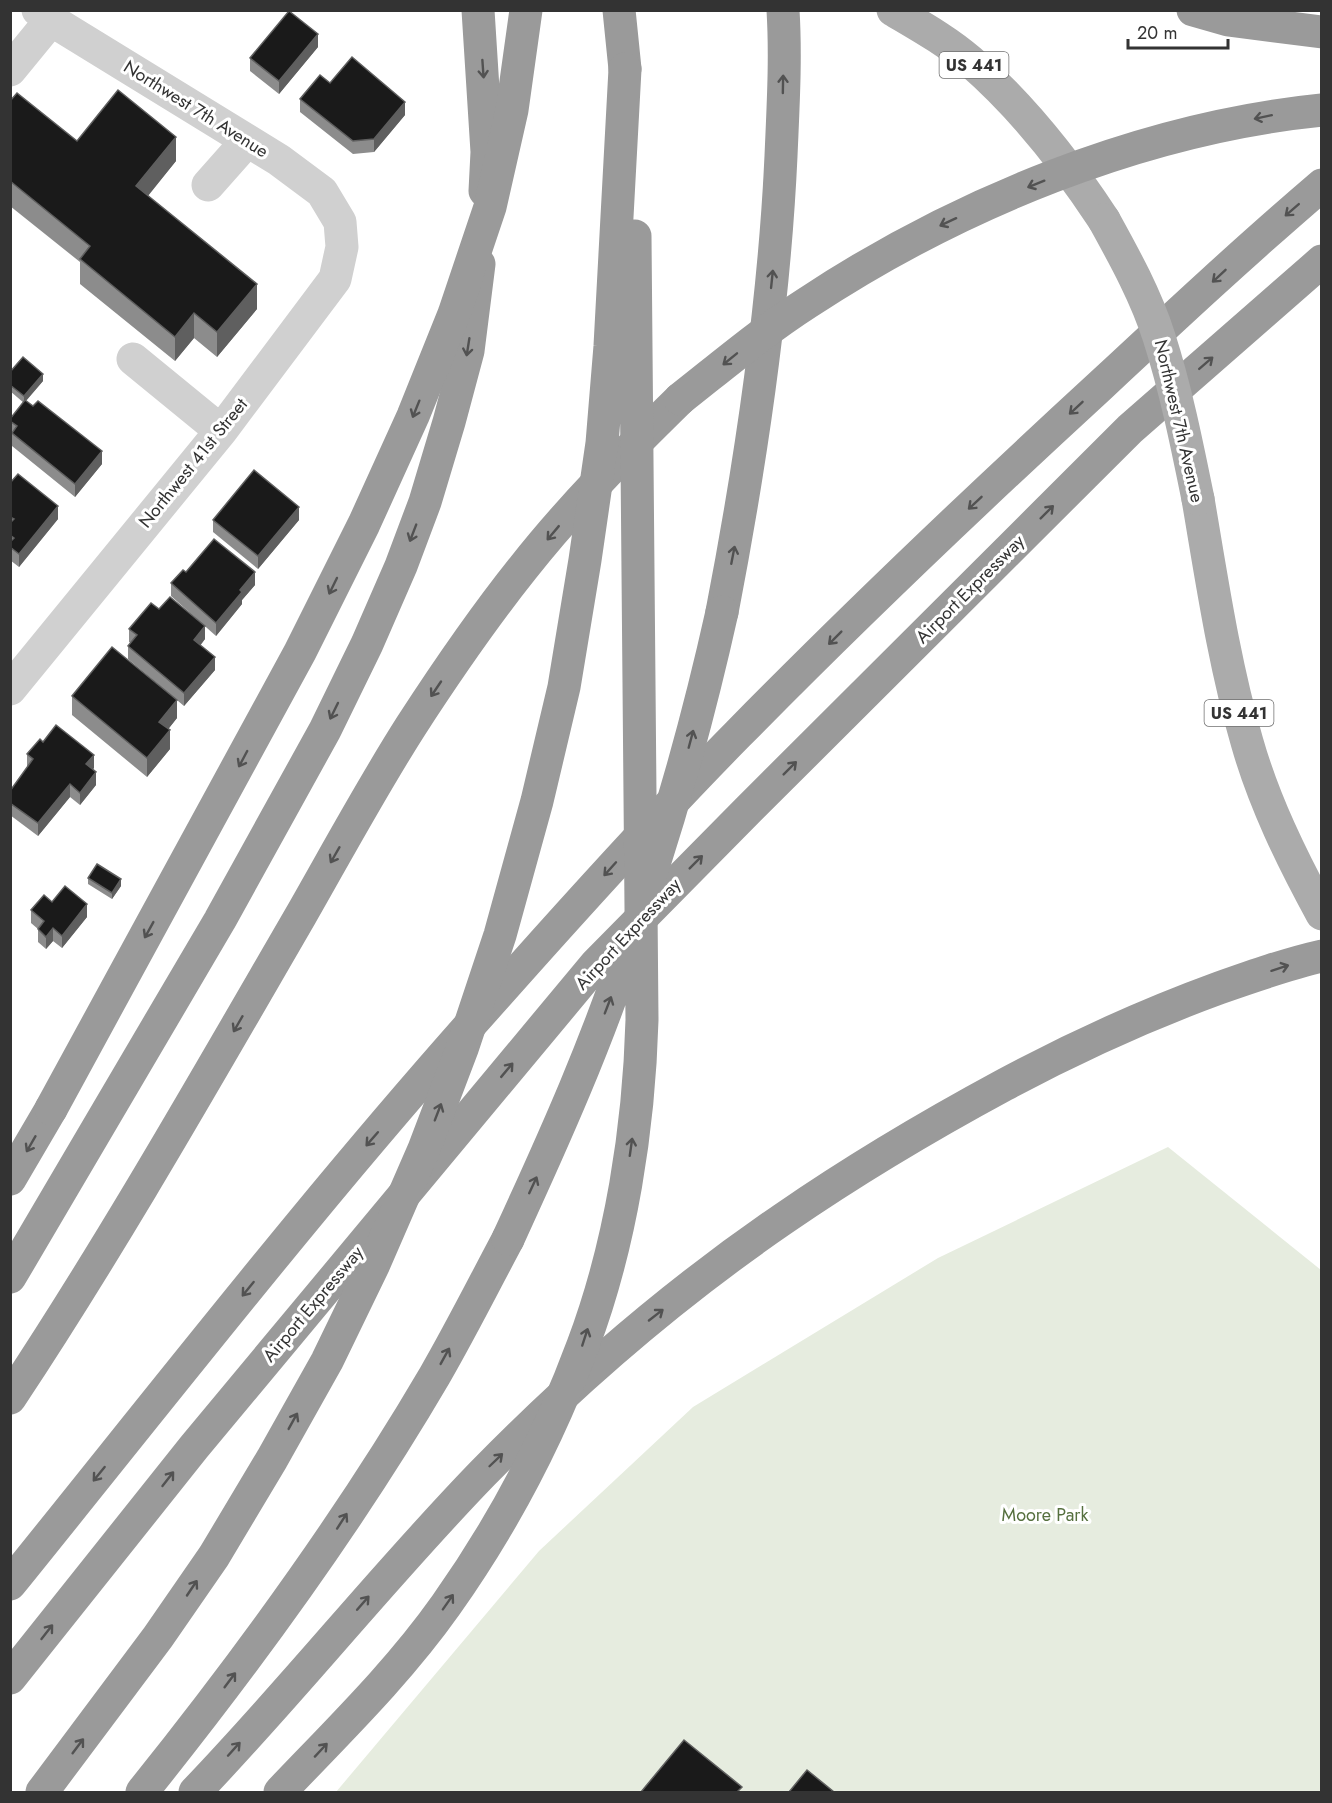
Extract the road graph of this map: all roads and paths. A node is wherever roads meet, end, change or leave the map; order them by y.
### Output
1 (478, 10) edge
2 (526, 10) edge
3 (619, 10) edge
4 (783, 10) edge
5 (893, 10) edge
6 (1193, 10) edge
7 (45, 15) edge
8 (1278, 16) edge
9 (1322, 32) edge
10 (1322, 51) edge
11 (625, 69) junction
12 (10, 70) edge
13 (1322, 110) edge
14 (248, 141) junction
15 (207, 185) dead end
16 (1322, 185) edge
17 (340, 222) joint
18 (1322, 261) edge
19 (134, 360) dead end
20 (220, 431) junction
21 (10, 689) edge
22 (1322, 914) edge
23 (1322, 956) edge
24 (10, 1179) edge
25 (10, 1277) edge
26 (10, 1398) edge
27 (10, 1584) edge
28 (10, 1678) edge
29 (42, 1792) edge
30 (142, 1792) edge
31 (195, 1792) edge
32 (280, 1792) edge

1 -> 25 highway
2 -> 24 highway, bridge
3 - 11 highway
30 -> 4 highway, bridge
5 - 22 main road, Northwest 7th Avenue / US 441, bridge
6 - 9 highway, bridge
7 - 12 street
7 - 14 street, Northwest 7th Avenue
8 - 10 highway, bridge
29 -> 11 highway, bridge
32 -> 11 highway, bridge
13 -> 26 highway, bridge
14 - 15 street
14 - 17 street, Northwest 7th Avenue
16 -> 27 highway
17 - 20 street, Northwest 41st Street
28 -> 18 highway, Airport Expressway
19 - 20 street
20 - 21 street, Northwest 41st Street
31 -> 23 highway

